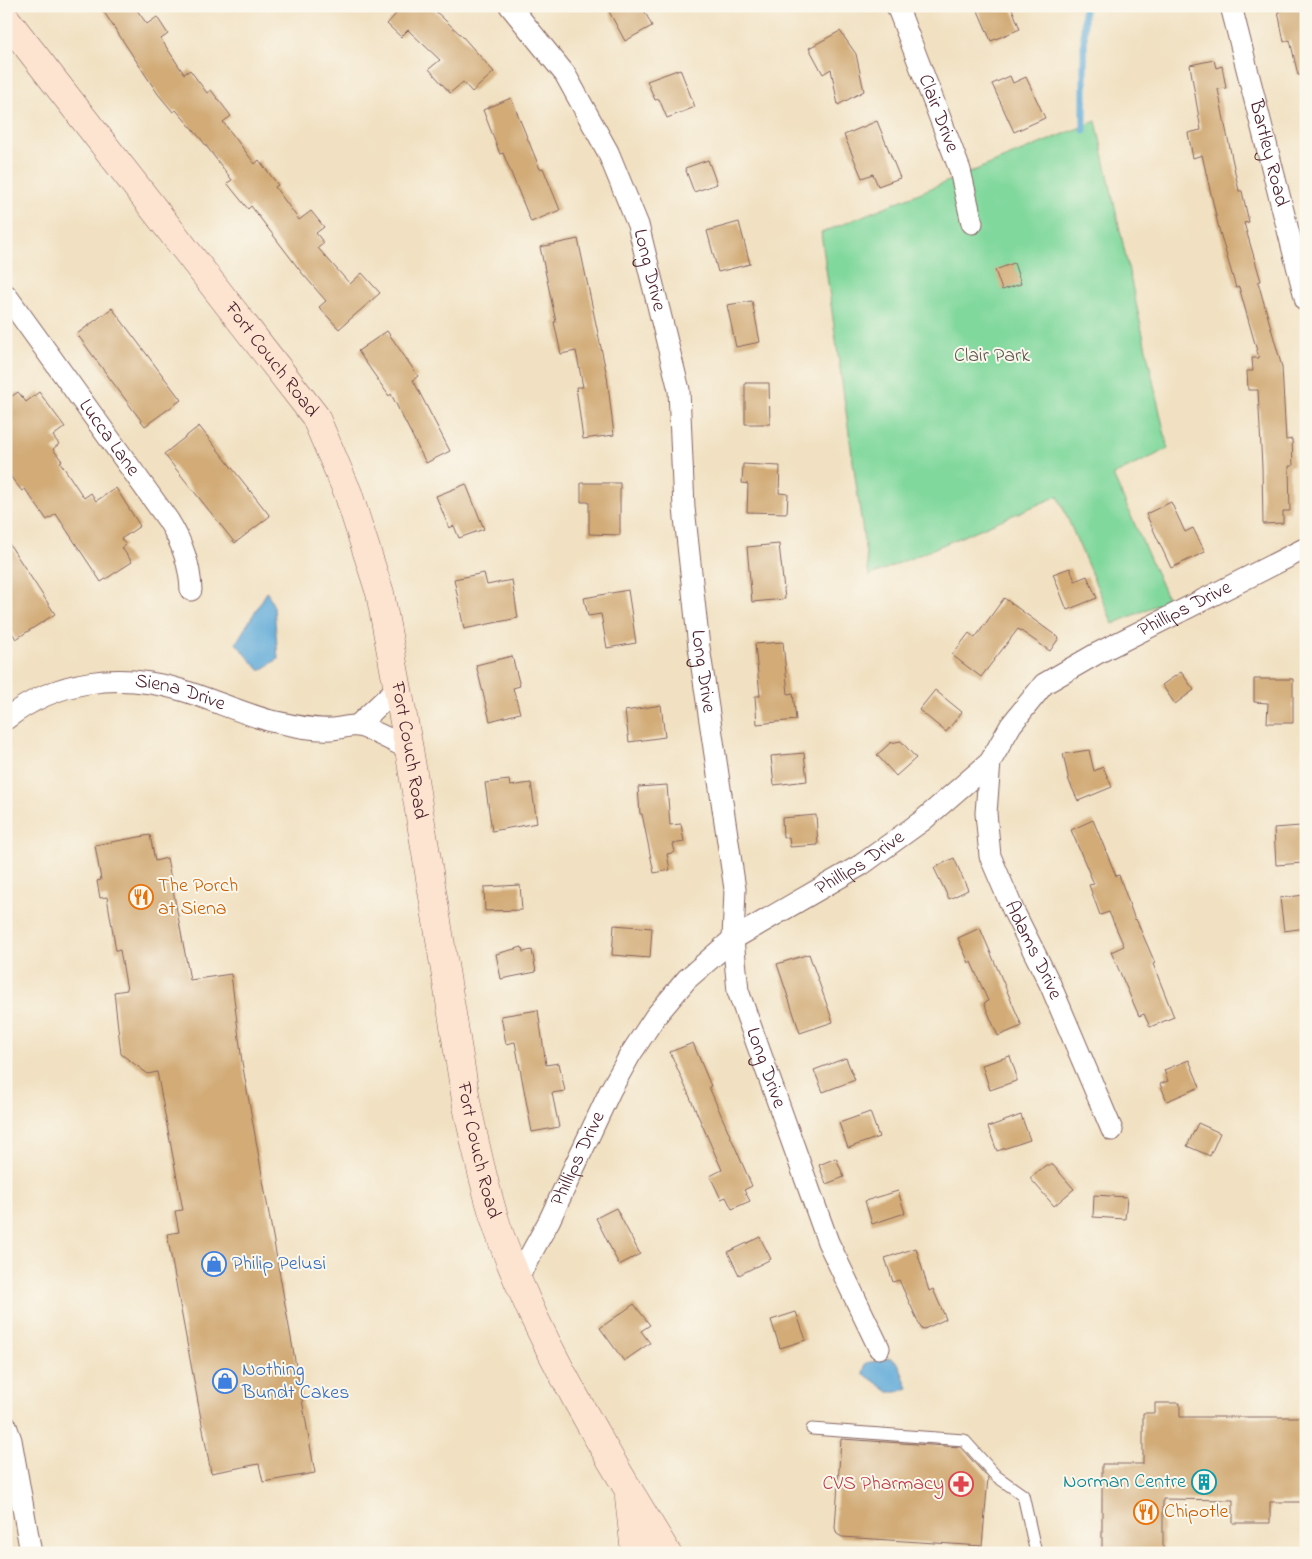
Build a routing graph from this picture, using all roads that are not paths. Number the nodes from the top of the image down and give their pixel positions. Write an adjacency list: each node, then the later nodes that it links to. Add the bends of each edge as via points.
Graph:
1 (510, 6): 15 (street, Long Drive, via 565,74 608,152 638,225 679,390 684,508 698,637 735,889)
2 (897, 6): 5 (street, Clair Drive, via 960,170)
3 (1231, 6): 7 (street, Bartley Road)
4 (6, 19): 10 (street, Fort Couch Road, via 315,416 348,493 380,593)
5 (972, 222)
6 (6, 296): 9 (street, Lucca Lane, via 172,526 187,562)
7 (1306, 301)
8 (1306, 548): 14 (street, Phillips Drive, via 1096,654 1044,684)
9 (191, 590)
10 (397, 688): 12 (street); 13 (street, Fort Couch Road)
11 (6, 720): 12 (street, Siena Drive, via 40,697 60,690 95,682 142,681 270,720 331,729)
12 (358, 726): 13 (street)
13 (409, 749): 17 (street, Fort Couch Road, via 478,1162 495,1221)
14 (990, 762): 15 (street, Phillips Drive, via 922,821 861,865); 16 (street, Adams Drive, via 986,813 990,856 1050,984)
15 (733, 939): 17 (street, Phillips Drive, via 687,979 655,1017 630,1055); 18 (street, Long Drive, via 741,1000 828,1242)
16 (1112, 1130)
17 (517, 1279): 21 (street, Fort Couch Road, via 583,1414)
18 (878, 1348)
19 (6, 1426): 22 (street)
20 (812, 1429): 25 (lane, via 964,1440 996,1476 1023,1495)
21 (629, 1490): 23 (street); 24 (street, Fort Couch Road)
22 (32, 1547)
23 (635, 1553)
24 (667, 1553)
25 (1036, 1553)

